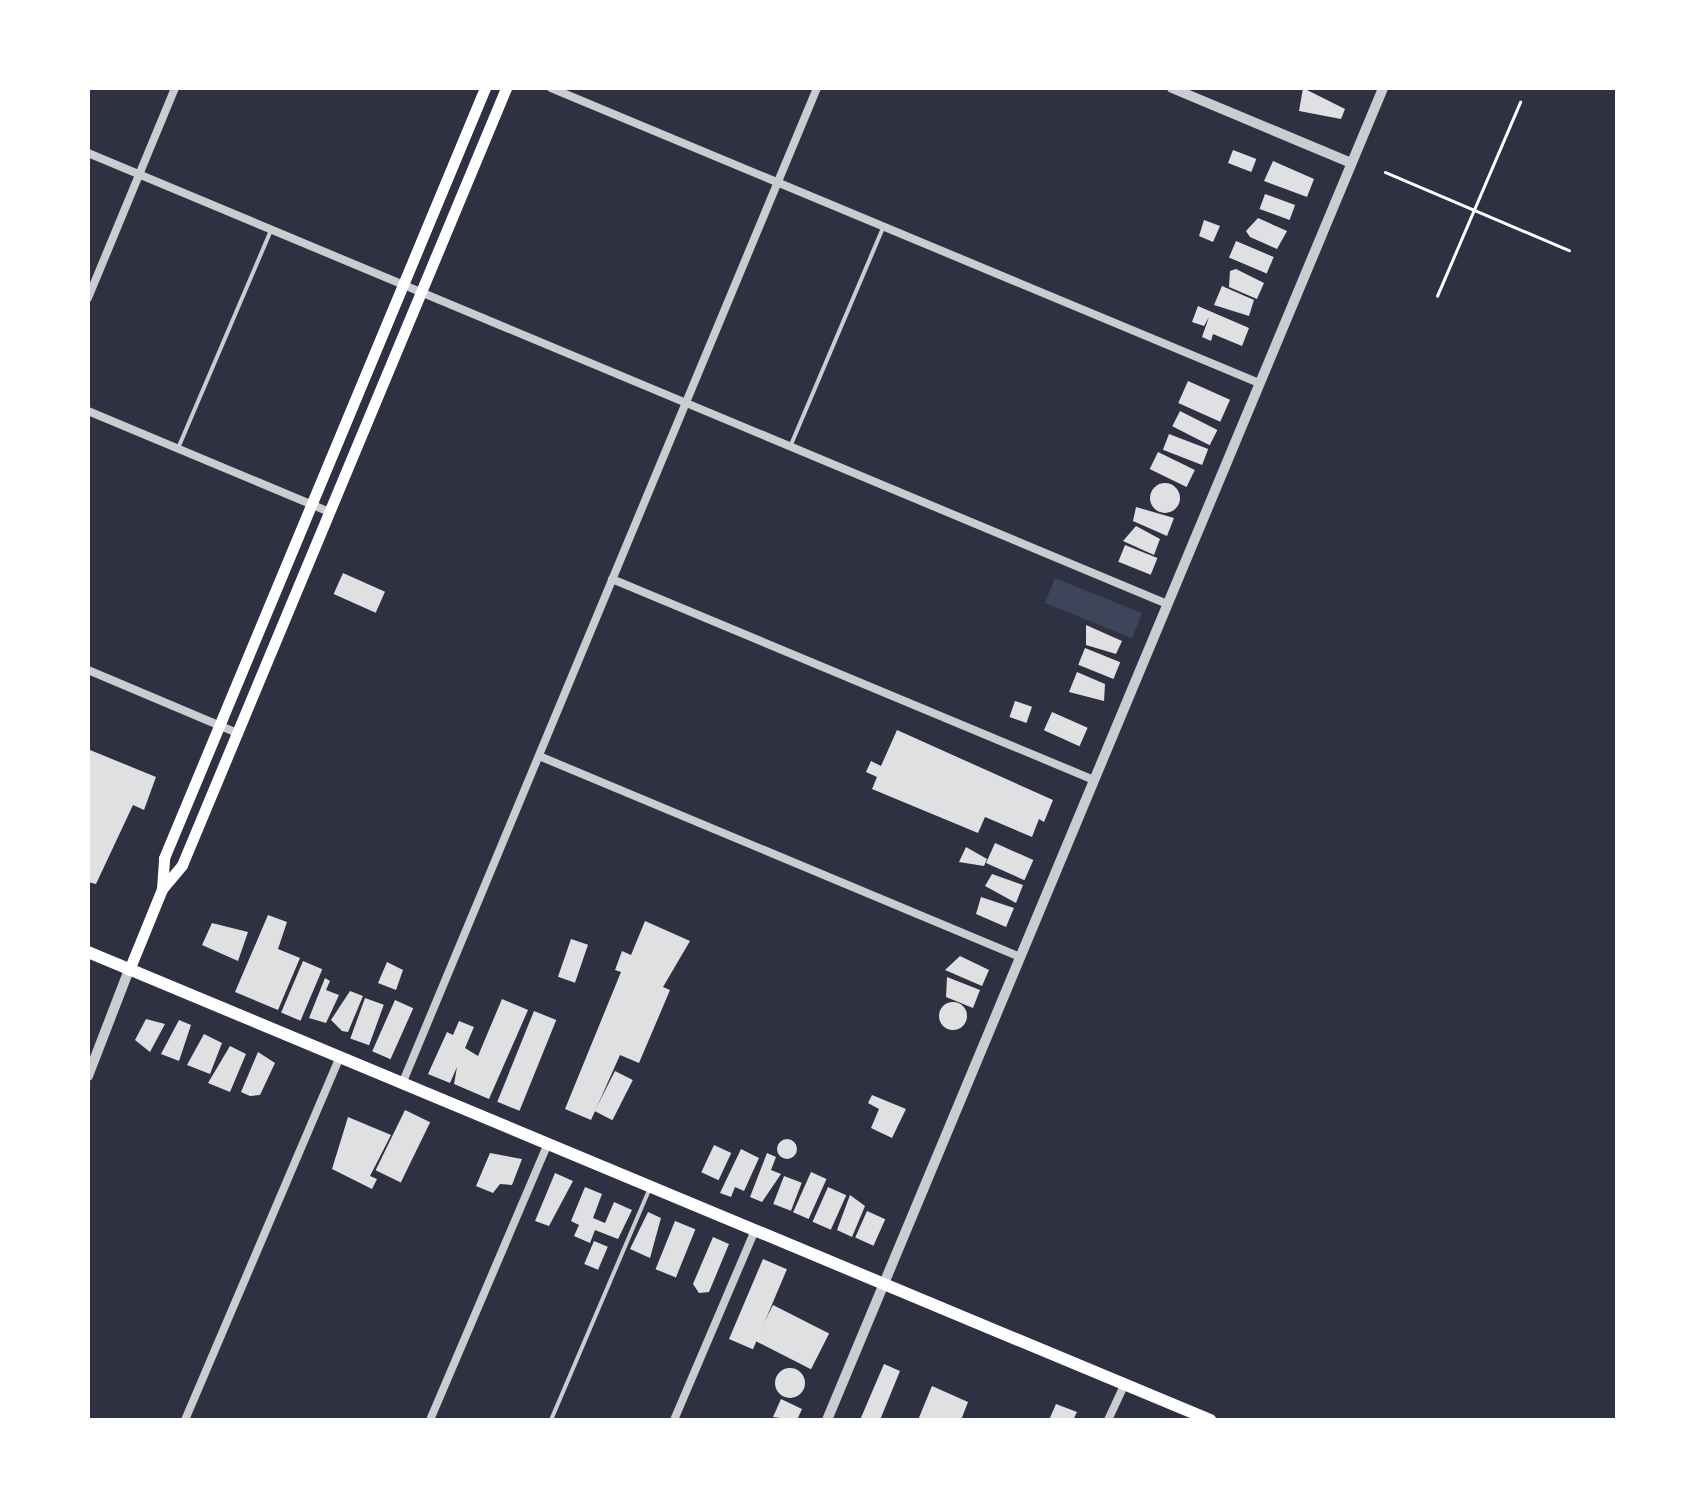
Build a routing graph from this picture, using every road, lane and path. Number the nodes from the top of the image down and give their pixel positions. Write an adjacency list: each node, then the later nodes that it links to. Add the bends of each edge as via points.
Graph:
1 (175, 88): 12 (street)
2 (485, 88): 18 (main road)
3 (506, 88): 19 (main road)
4 (551, 88): 13 (street)
5 (817, 88): 13 (street)
6 (1172, 88): 10 (street)
7 (1382, 88): 10 (street)
8 (1520, 102): 14 (path)
9 (88, 153): 12 (street)
10 (1351, 163): 22 (street)
11 (1385, 172): 14 (path)
12 (139, 174): 16 (street); 21 (street)
13 (778, 182): 15 (street); 23 (street)
14 (1474, 210): 17 (path); 20 (path)
15 (884, 226): 22 (street); 25 (lane)
16 (271, 230): 18 (street); 26 (lane)
17 (1569, 250)
18 (403, 285): 19 (street); 27 (main road)
19 (421, 292): 23 (street); 28 (main road)
20 (1438, 296)
21 (88, 298)
22 (1259, 383): 30 (street)
23 (686, 403): 25 (street); 29 (street)
24 (88, 411): 26 (street)
25 (790, 447): 30 (street)
26 (178, 449): 27 (street)
27 (311, 504): 28 (street); 32 (main road)
28 (329, 512): 33 (main road)
29 (612, 579): 34 (street); 35 (street)
30 (1167, 604): 35 (street)
31 (88, 670): 32 (street)
32 (219, 725): 33 (street); 36 (main road, via 164,858)
33 (237, 732): 36 (main road, via 182,865)
34 (539, 756): 38 (street); 42 (street)
35 (1094, 780): 38 (street)
36 (162, 888): 39 (main road)
37 (88, 952): 39 (main road)
38 (1020, 956): 46 (street)
39 (129, 970): 40 (main road); 41 (street)
40 (340, 1058): 42 (main road); 48 (street)
41 (88, 1074)
42 (402, 1084): 43 (main road)
43 (548, 1144): 44 (main road); 49 (street)
44 (650, 1187): 45 (main road); 50 (lane)
45 (755, 1230): 46 (main road); 51 (street)
46 (884, 1284): 47 (main road); 52 (street)
47 (1124, 1384): 53 (street); 54 (main road)
48 (184, 1420)
49 (430, 1420)
50 (551, 1420)
51 (674, 1420)
52 (827, 1420)
53 (1108, 1420)
54 (1210, 1420)

